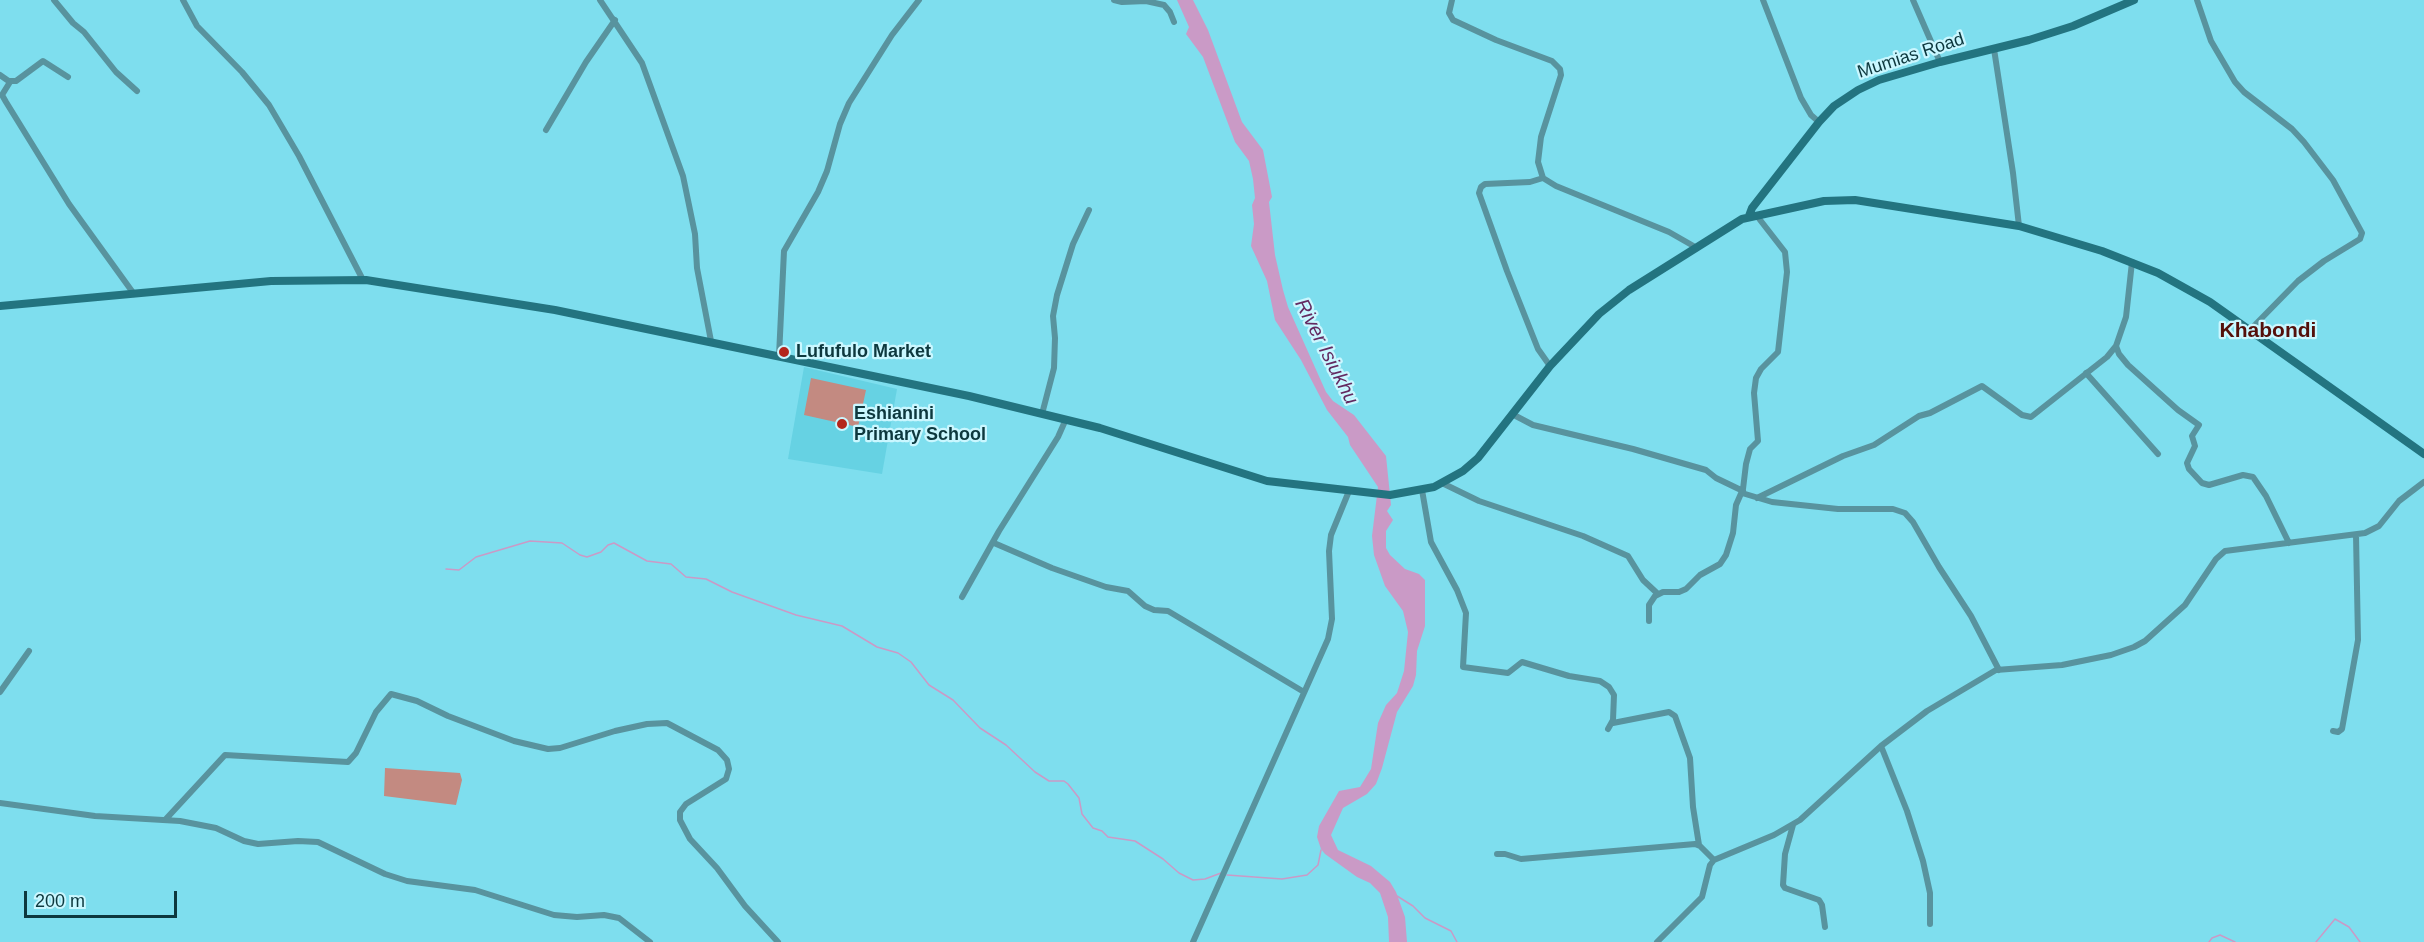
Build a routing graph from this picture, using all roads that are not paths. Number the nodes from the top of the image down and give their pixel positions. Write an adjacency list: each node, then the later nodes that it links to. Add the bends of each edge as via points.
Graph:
1 (54, 0): 20 (street)
2 (183, 0): 29 (street, via 197,26 269,105)
3 (600, 0): 12 (street)
4 (610, 0): 12 (street)
5 (1114, 0): 14 (street, via 1164,6)
6 (1452, 0): 23 (street, via 1449,13 1453,20 1559,67 1561,75 1541,137 1538,162)
7 (1763, 0): 21 (street, via 1801,98)
8 (1913, 0): 16 (street)
9 (2134, 0): 15 (street, Mumias Road, via 2073,26)
10 (2197, 0): 32 (street, via 2211,41 2235,82 2310,149 2333,180 2362,234 2298,281)
11 (917, 1): 35 (street, via 849,104 822,181 784,251)
12 (606, 8): 13 (street)
13 (615, 20): 22 (street); 33 (street, via 642,63 683,176)
14 (1174, 22)
15 (1994, 49): 16 (street, Mumias Road); 26 (street)
16 (1940, 62): 21 (street, Mumias Road, via 1858,90)
17 (0, 75): 19 (street)
18 (68, 77): 19 (street, via 43,61 16,81)
19 (10, 81): 30 (street, via 3,98 69,204)
20 (137, 91)
21 (1819, 122): 25 (street, Mumias Road, via 1752,208)
22 (546, 130)
23 (1543, 178): 27 (street); 36 (street, via 1485,184 1479,193 1534,339)
24 (1089, 210): 38 (street, via 1057,295 1053,316 1054,368)
25 (1753, 216): 26 (street, via 1824,201 1855,200); 27 (street); 47 (street, via 1785,252 1787,272 1778,352 1756,378 1758,440 1750,449)
26 (2019, 226): 28 (street)
27 (1697, 248): 36 (street, via 1610,304)
28 (2132, 262): 32 (street, via 2188,288); 34 (street, via 2126,317)
29 (363, 280): 30 (street, via 271,281); 33 (street, via 555,310)
30 (134, 294): 31 (street)
31 (0, 306)
32 (2250, 330): 42 (street)
33 (711, 341): 35 (street)
34 (2116, 346): 37 (street); 51 (street, via 2128,365 2199,425 2192,436 2195,446 2187,462 2189,469 2209,485 2243,475 2253,477)
35 (779, 356): 38 (street)
36 (1550, 366): 39 (street)
37 (2086, 374): 41 (street); 48 (street, via 2029,418 1981,386 1919,416 1874,445)
38 (1042, 414): 40 (street)
39 (1512, 414): 44 (street, via 1472,463); 47 (street, via 1533,425 1706,470)
40 (1066, 419): 46 (street, via 1267,481); 50 (street)
41 (2158, 454)
42 (2424, 454)
43 (2424, 482): 49 (street, via 2396,504 2377,528)
44 (1443, 483): 45 (street); 52 (street, via 1479,501 1583,536 1628,556 1643,580)
45 (1422, 490): 46 (street, via 1390,495); 59 (street, via 1431,542 1466,613 1463,667 1508,673 1519,663 1529,663 1600,681 1614,694)
46 (1349, 491): 58 (street, via 1330,535 1331,628)
47 (1742, 492): 48 (street); 52 (street, via 1728,552 1722,561 1682,591)
48 (1757, 498): 56 (street, via 1905,513 1971,616)
49 (2356, 535): 51 (street); 61 (street, via 2358,640 2343,729)
50 (994, 543): 53 (street); 58 (street, via 1052,568 1128,591 1145,606 1168,611)
51 (2289, 543): 56 (street, via 2222,553 2185,605 2134,647 2062,665)
52 (1658, 594): 54 (street, via 1649,605)
53 (962, 597)
54 (1649, 621)
55 (29, 651): 57 (street)
56 (1999, 670): 62 (street, via 1914,719)
57 (0, 692)
58 (1304, 692): 73 (street)
59 (1612, 723): 60 (street); 66 (street, via 1674,714 1690,758)
60 (1608, 729)
61 (2333, 731)
62 (1881, 746): 65 (street); 69 (street, via 1923,861 1930,893)
63 (0, 803): 64 (street, via 95,816)
64 (165, 820): 71 (street, via 216,828 258,844 318,842 407,881 475,890 554,915 619,918); 72 (street, via 225,755 348,762 376,712 392,694 504,737 548,749 627,728 667,723 718,750 727,760 726,780 686,804 681,820 690,839)
65 (1793, 824): 68 (street); 70 (street, via 1782,883 1785,888 1819,900)
66 (1699, 845): 67 (street, via 1521,859); 68 (street)
67 (1497, 854)
68 (1714, 860): 74 (street, via 1698,902)
69 (1930, 924)
70 (1824, 927)
71 (650, 942)
72 (778, 942)
73 (1193, 942)
74 (1656, 942)

